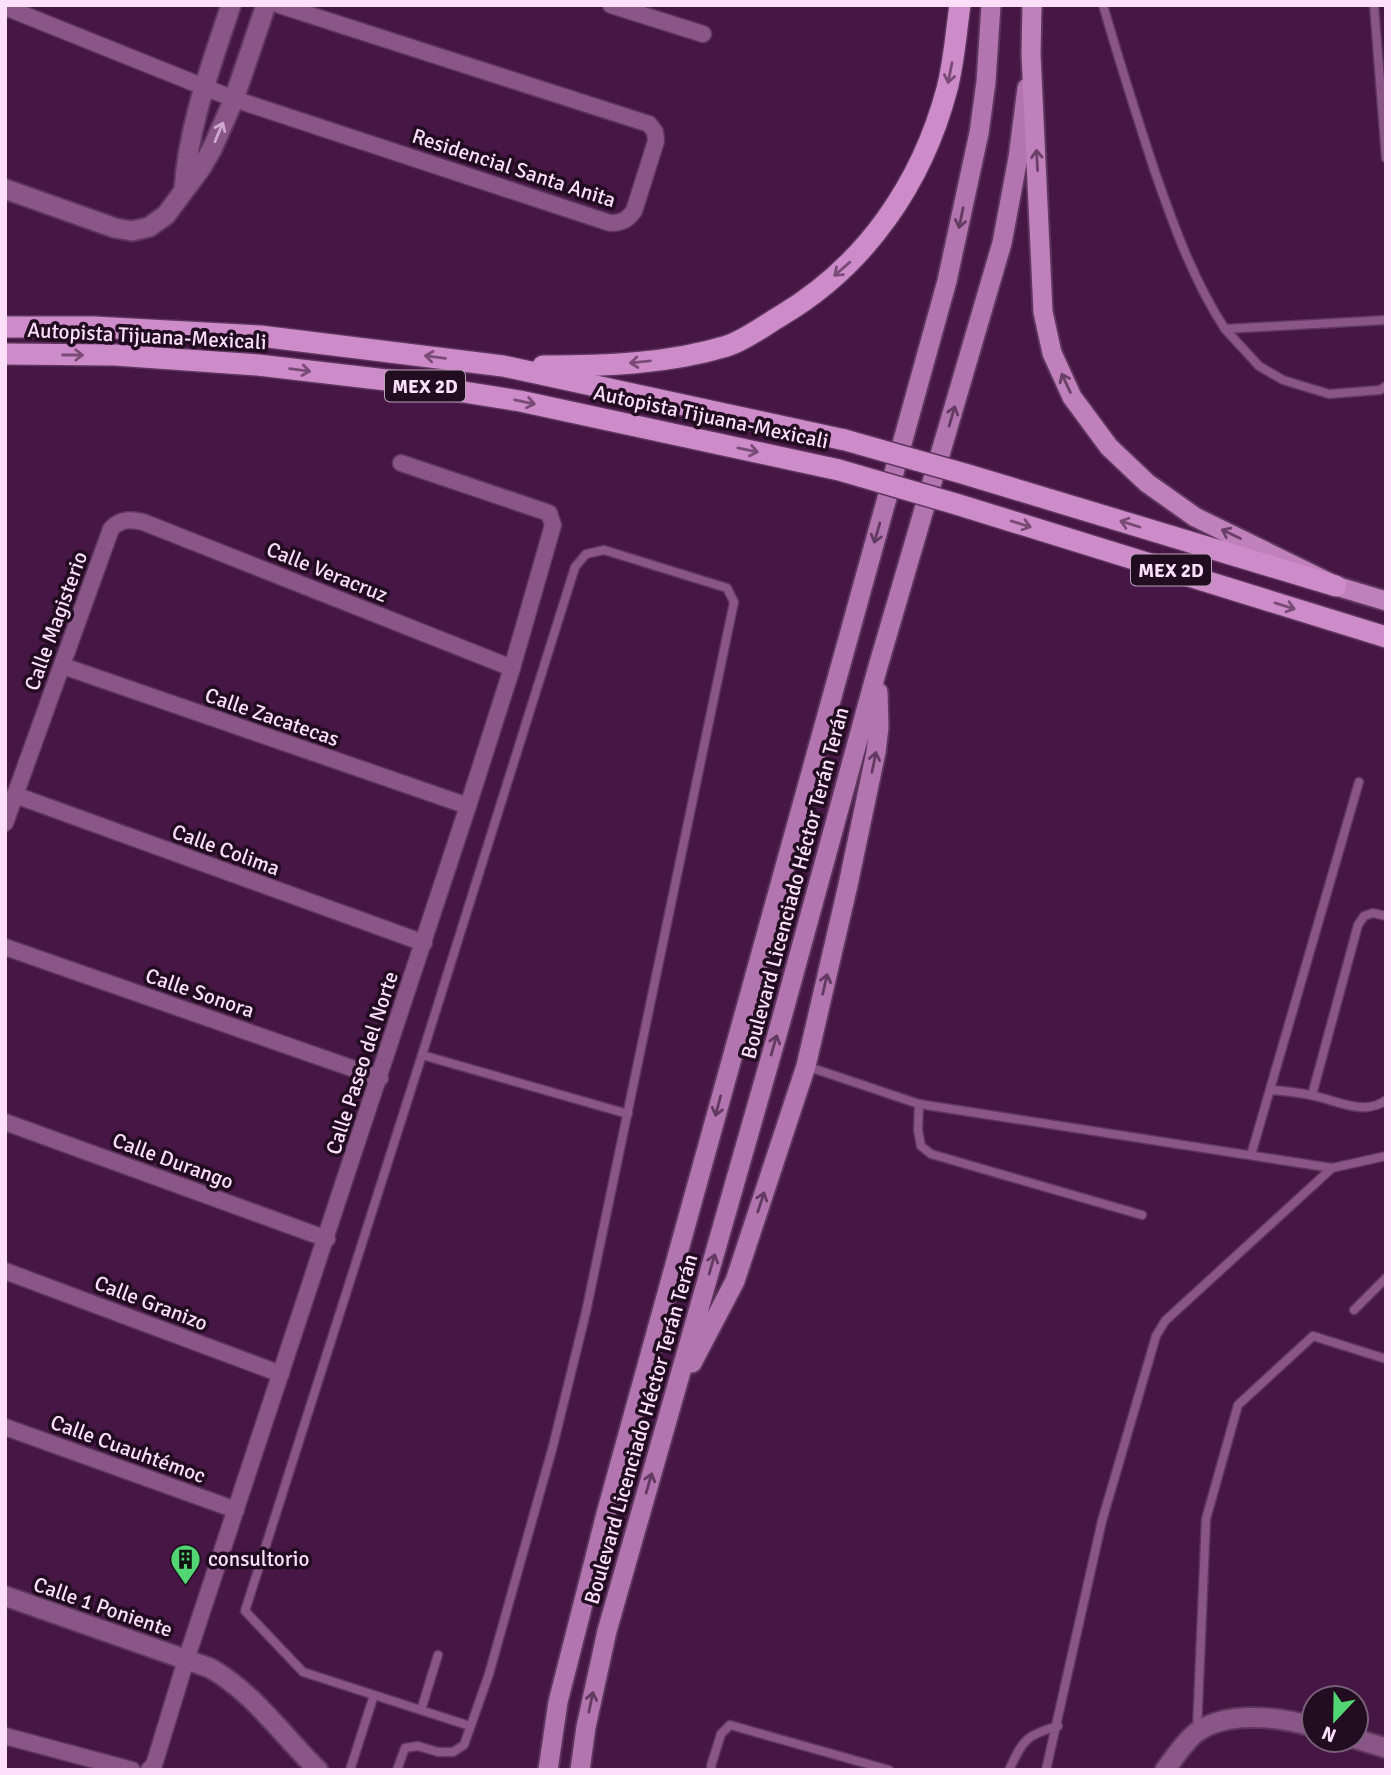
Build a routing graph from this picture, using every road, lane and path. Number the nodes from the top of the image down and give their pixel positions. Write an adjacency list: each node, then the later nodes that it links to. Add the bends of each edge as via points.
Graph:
1 (231, 5): 13 (street)
2 (266, 5): 14 (street)
3 (279, 5): 14 (street, Residencial Santa Anita, via 649,124 656,141 634,211 620,223 610,223)
4 (611, 5): 11 (street)
5 (960, 5): 22 (highway, one-way to 22, via 947,86 912,177 879,231 806,301 729,345 666,359 597,366)
6 (990, 5): 76 (main road, Boulevard Licenciado Héctor Terán Terán, one-way to 76, via 979,133 947,281 607,1510 561,1689)
7 (1032, 5): 12 (highway, Boulevard Licenciado Héctor Terán Terán)
8 (1103, 5): 20 (lane, via 1171,220)
9 (1374, 5): 15 (lane)
10 (5, 7): 13 (street, Residencial Santa Anita)
11 (703, 34)
12 (1031, 54): 26 (highway, one-way to 12, via 1195,517 1147,483 1109,447 1072,397 1052,353 1043,312); 31 (main road, Boulevard Licenciado Héctor Terán Terán, one-way to 12, via 1002,243)
13 (204, 86): 14 (street, Residencial Santa Anita); 17 (street, via 189,142)
14 (234, 99): 17 (street, one-way to 14, via 212,149)
15 (1386, 158)
16 (5, 189): 17 (street, via 132,231 149,228 166,215)
17 (184, 190)
18 (1386, 320): 20 (lane)
19 (5, 327): 22 (highway, Autopista Tijuana-Mexicali / MEX 2D, one-way to 19, via 260,335)
20 (1225, 330): 23 (lane, via 1258,366 1283,380 1329,394)
21 (5, 354): 28 (highway, Autopista Tijuana-Mexicali / MEX 2D, one-way to 28, bridge, via 141,356 258,365 520,401 839,470)
22 (503, 366): 26 (highway, Autopista Tijuana-Mexicali / MEX 2D, one-way to 22, bridge, via 845,439)
23 (1386, 386)
24 (401, 463): 30 (street, Calle Paseo del Norte, via 549,513 553,524)
25 (125, 520): 29 (street, Calle Magisterio, via 111,529); 30 (street, Calle Veracruz, via 143,522)
26 (1336, 586): 27 (highway, MEX 2D)
27 (1386, 601)
28 (1386, 637)
29 (63, 666): 33 (street, Calle Magisterio); 34 (street, Calle Zacatecas)
30 (512, 668): 34 (street, Calle Paseo del Norte)
31 (877, 670): 40 (main road, one-way to 31, via 876,752); 58 (main road, Boulevard Licenciado Héctor Terán Terán, one-way to 31)
32 (1359, 782): 42 (lane)
33 (15, 795): 35 (street, Calle Magisterio); 37 (street, Calle Colima)
34 (468, 806): 37 (street, Calle Paseo del Norte)
35 (5, 823)
36 (1386, 916): 43 (lane, via 1373,913 1358,925)
37 (424, 943): 41 (street, Calle Paseo del Norte)
38 (5, 947): 41 (street, Calle Sonora)
39 (422, 1055): 46 (lane); 46 (lane, via 575,567 586,554 604,550 727,588 734,602); 64 (lane, via 244,1611 303,1672)
40 (806, 1066): 45 (lane); 58 (main road, one-way to 40, via 735,1281)
41 (380, 1078): 52 (street, Calle Paseo del Norte)
42 (1271, 1090): 43 (lane); 48 (lane)
43 (1312, 1095): 44 (lane, via 1359,1107 1378,1106)
44 (1386, 1100)
45 (919, 1104): 48 (lane); 51 (lane, via 921,1146 931,1154)
46 (628, 1114): 67 (lane, via 553,1446)
47 (5, 1122): 52 (street, Calle Durango)
48 (1251, 1154): 50 (lane)
49 (1386, 1156): 50 (lane)
50 (1332, 1168): 68 (lane, via 1165,1321 1156,1336 1102,1521)
51 (1142, 1215)
52 (327, 1239): 57 (street, Calle Paseo del Norte)
53 (5, 1271): 57 (street, Calle Granizo)
54 (1386, 1278): 55 (lane)
55 (1354, 1310)
56 (1386, 1359): 69 (lane, via 1313,1336 1238,1405 1206,1519)
57 (281, 1374): 60 (street, Calle Paseo del Norte)
58 (673, 1398): 77 (main road, Boulevard Licenciado Héctor Terán Terán, one-way to 58, via 607,1631)
59 (5, 1427): 60 (street, Calle Cuauhtémoc)
60 (236, 1510): 63 (street, Calle Paseo del Norte)
61 (5, 1596): 63 (street, Calle 1 Poniente)
62 (438, 1655): 65 (lane)
63 (186, 1660): 72 (street, Calle Paseo del Norte); 73 (street, Calle 1 Poniente, via 223,1676)
64 (374, 1695): 65 (lane); 74 (lane)
65 (421, 1710): 67 (lane)
66 (1300, 1723): 69 (street, via 1233,1717)
67 (470, 1726): 75 (lane, via 464,1745 453,1752 405,1748)
68 (1058, 1726): 80 (lane, via 1032,1734 1021,1744); 81 (lane)
69 (1197, 1732): 82 (street)
70 (5, 1736): 71 (street)
71 (132, 1770)
72 (149, 1770)
73 (318, 1770)
74 (350, 1770)
75 (397, 1770)
76 (548, 1770)
77 (580, 1770)
78 (712, 1770): 79 (lane, via 721,1734 730,1726)
79 (889, 1770)
80 (1009, 1770)
81 (1046, 1770)
82 (1165, 1770)

